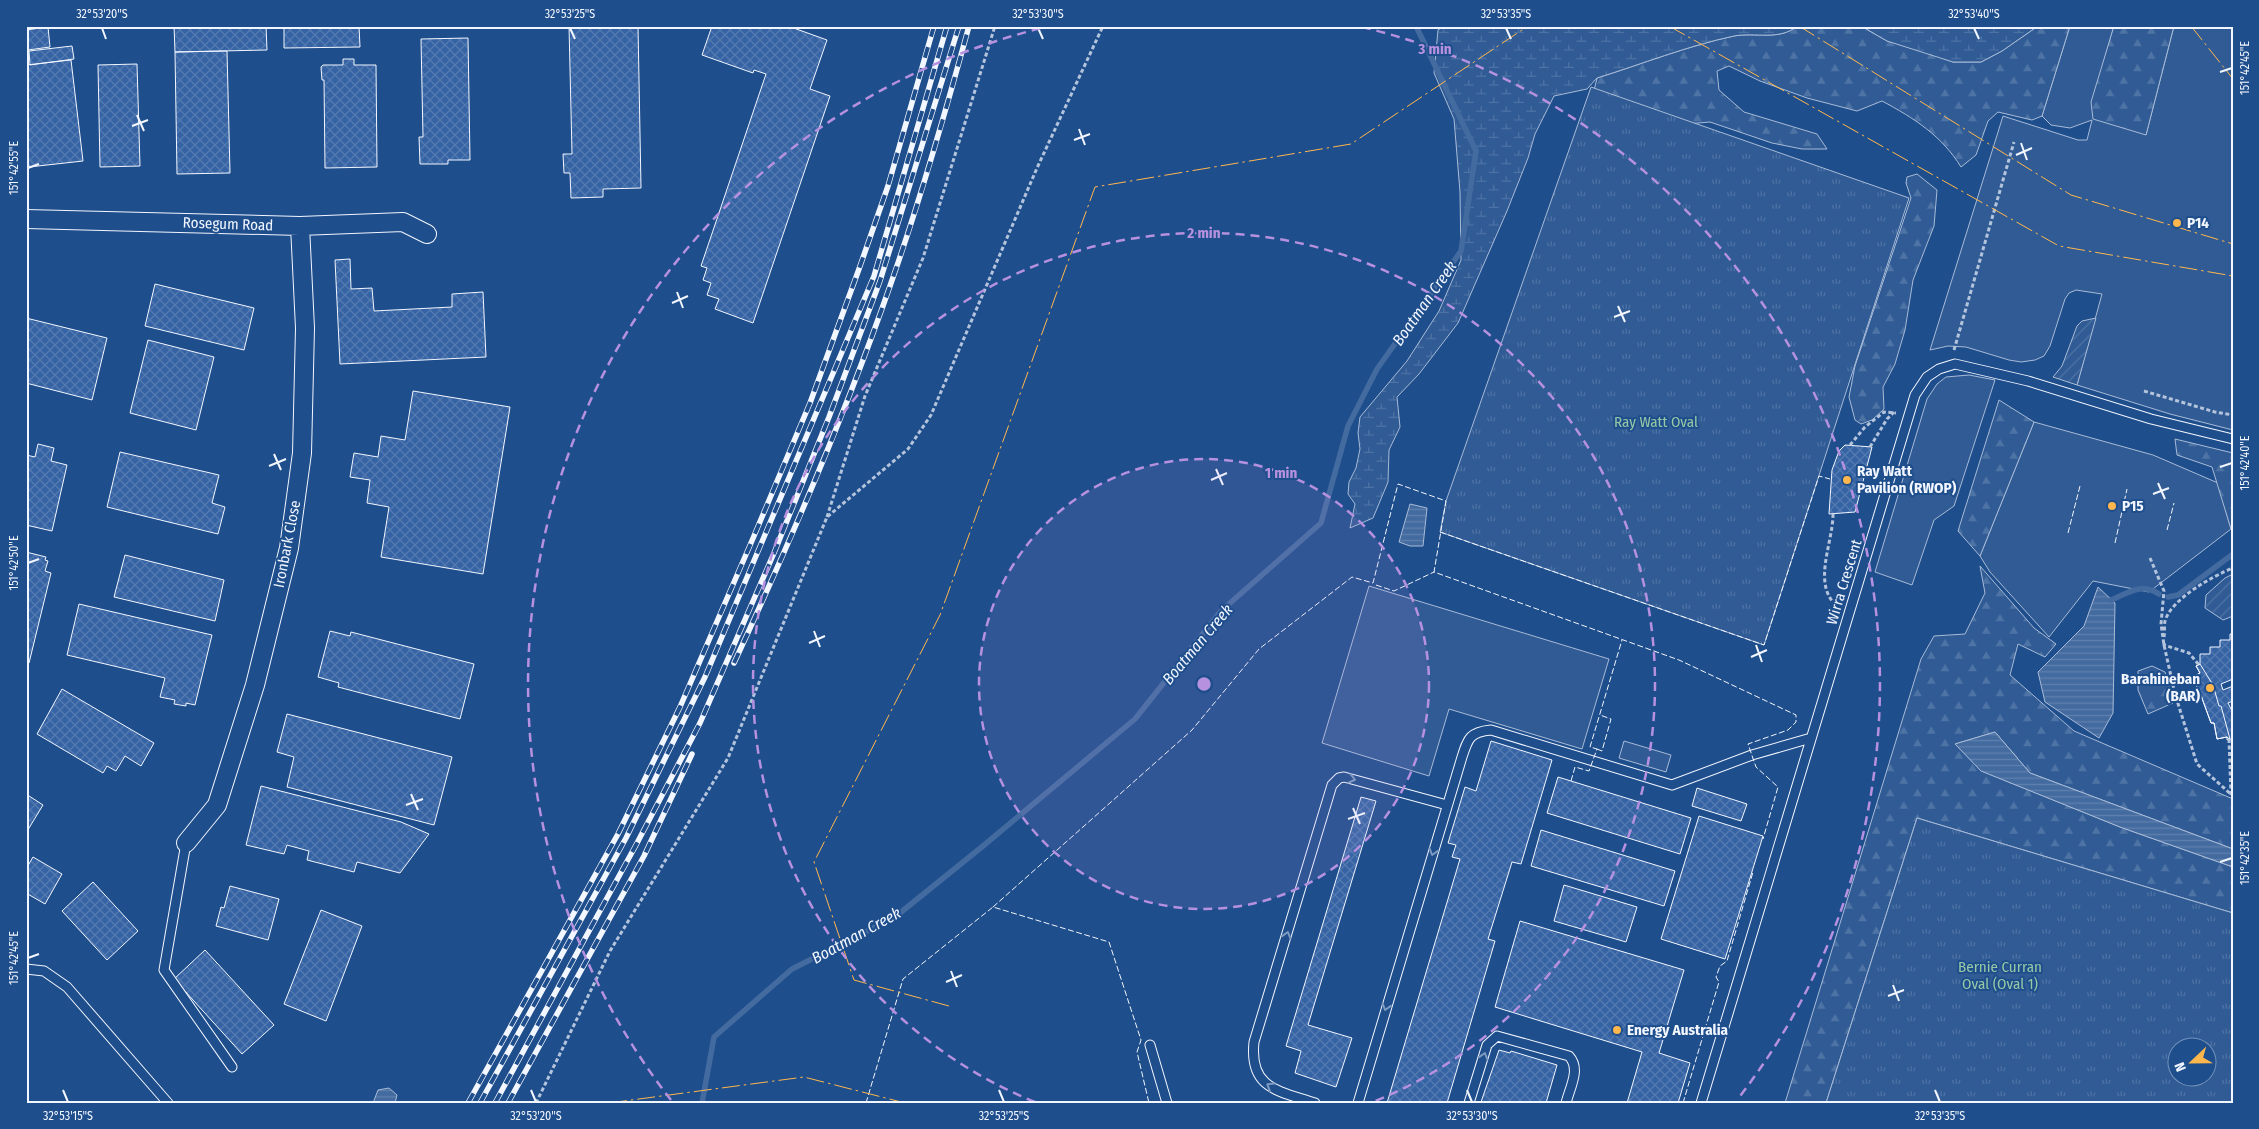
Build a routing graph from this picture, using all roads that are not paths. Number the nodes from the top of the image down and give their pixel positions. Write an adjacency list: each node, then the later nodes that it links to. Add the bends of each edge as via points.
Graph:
1 (26, 219): 2 (street, Rosegum Road)
2 (300, 226): 3 (street, Rosegum Road, via 403,222); 7 (street, Ironbark Close, via 305,328 302,453 289,548 255,685 217,805)
3 (427, 234)
4 (2233, 440): 5 (lane, Wirra Crescent, via 1971,366 1955,364 1939,368 1915,394)
5 (1811, 738): 6 (lane, via 1752,755 1672,785 1491,730 1477,731 1468,740); 17 (lane, Wirra Crescent)
6 (1447, 805): 13 (lane, one-way to 6, via 1270,1088 1260,1080 1252,1055 1332,785 1344,777); 14 (lane, one-way to 14)
7 (186, 843): 10 (lane, via 164,970)
8 (26, 969): 11 (lane, via 44,971 66,987)
9 (1150, 1045): 12 (lane)
10 (232, 1068)
11 (168, 1103)
12 (1167, 1103)
13 (1315, 1103)
14 (1358, 1103)
15 (1469, 1103): 16 (lane, one-way to 16, via 1487,1045 1497,1036 1568,1056 1575,1063 1575,1071)
16 (1566, 1103)
17 (1701, 1103)

